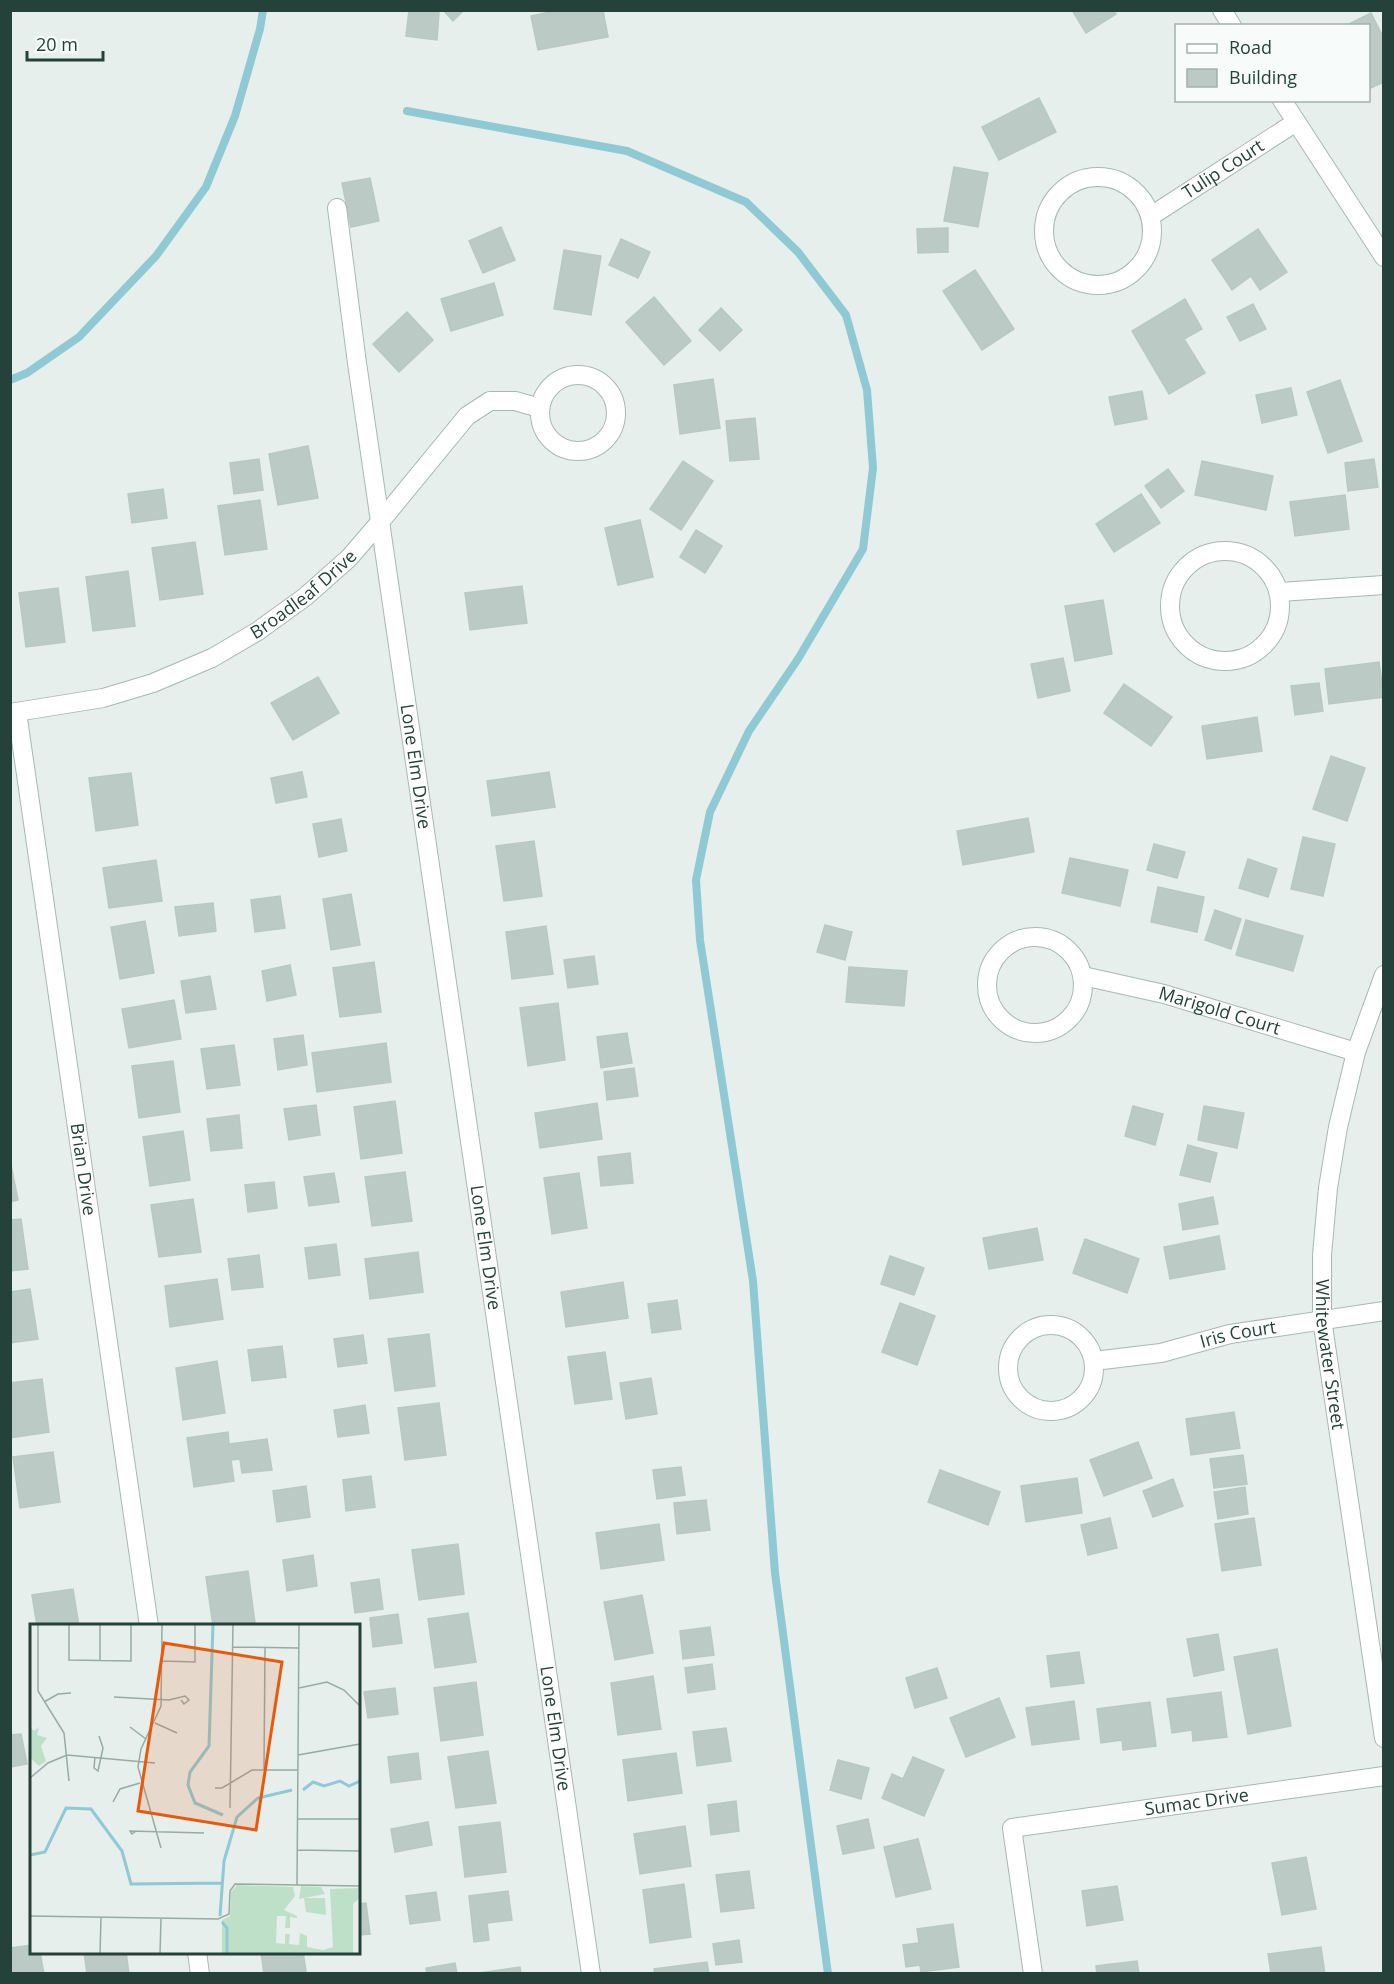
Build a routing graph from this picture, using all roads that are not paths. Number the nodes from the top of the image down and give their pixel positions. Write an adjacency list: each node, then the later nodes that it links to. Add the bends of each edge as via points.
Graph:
1 (1222, 10): 2 (street)
2 (1231, 24)
3 (1283, 102): 4 (street)
4 (1296, 122): 6 (street, Tulip Court); 7 (street)
5 (337, 208): 9 (street, Lone Elm Drive)
6 (1151, 216): 6 (street, via 1134,190 1121,182 1106,178 1075,182 1052,203 1046,217 1046,248 1054,263 1080,283 1114,284 1142,265 1150,250)
7 (1383, 257)
8 (540, 408): 8 (street, via 545,432 564,449 589,450 609,436 615,424 614,399 608,388 586,376 561,379 551,386); 9 (street, Broadleaf Drive, via 515,401 490,401 466,416)
9 (380, 522): 12 (street, Broadleaf Drive, via 349,558 305,597 212,658 103,698); 24 (street, Lone Elm Drive)
10 (1383, 585): 11 (street)
11 (1280, 592): 11 (street, via 1281,611 1276,629 1266,645 1251,656 1233,661 1205,657 1182,641 1173,625 1172,589 1180,573 1209,553 1245,554 1272,576)
12 (14, 713): 19 (street, Brian Drive)
13 (1383, 975): 15 (street, Whitewater Street)
14 (1083, 976): 14 (street, via 1070,952 1058,943 1038,938 1017,941 1000,953 989,972 990,1002 997,1016 1009,1026 1024,1032 1055,1029 1078,1007); 15 (street, Marigold Court, via 1164,994)
15 (1356, 1052): 17 (street, Whitewater Street, via 1328,1188)
16 (1383, 1311): 17 (street, Iris Court)
17 (1322, 1319): 18 (street, Iris Court, via 1230,1334 1161,1353); 20 (street, Whitewater Street)
18 (1094, 1362): 18 (street, via 1081,1335 1053,1324 1038,1326 1014,1343 1007,1372 1019,1398 1030,1406 1057,1411 1081,1399 1094,1375)
19 (149, 1624)
20 (1383, 1738)
21 (1383, 1776): 25 (street, Sumac Drive, via 1012,1828)
22 (196, 1954): 23 (street)
23 (200, 1974)
24 (591, 1974)
25 (1033, 1974)

